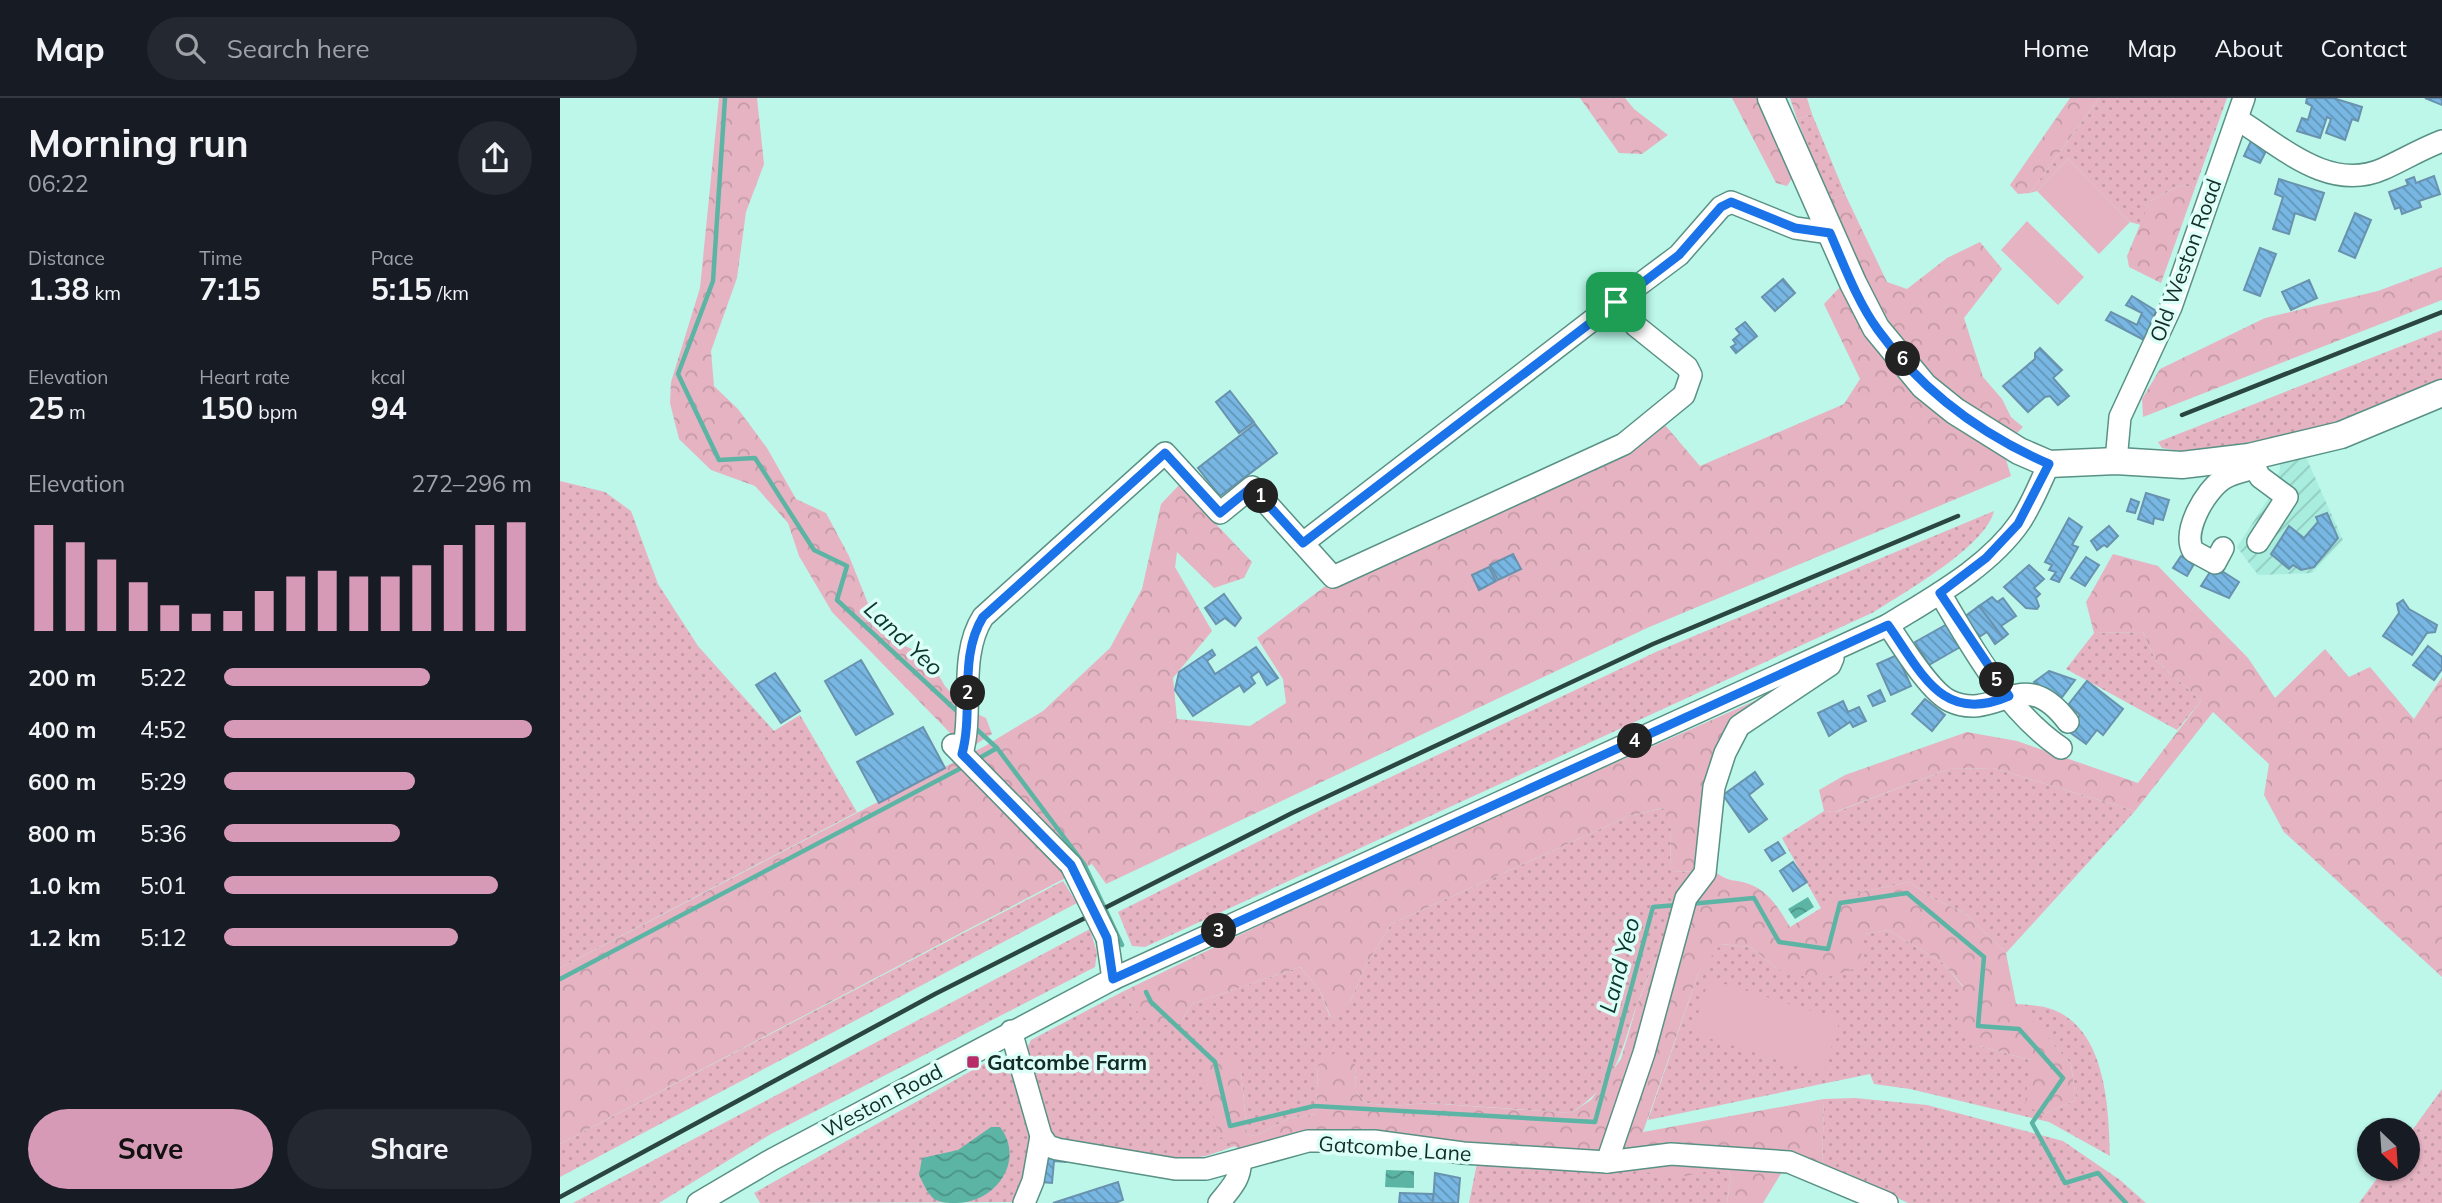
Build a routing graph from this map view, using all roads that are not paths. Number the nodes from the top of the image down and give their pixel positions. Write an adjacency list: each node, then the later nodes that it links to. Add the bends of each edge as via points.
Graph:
1 (1771, 98): 5 (main road)
2 (1777, 98): 5 (main road)
3 (2244, 98): 4 (street, Old Weston Road)
4 (2237, 119): 6 (street, via 2323,173 2347,177 2382,170); 10 (street, Old Weston Road, via 2171,307 2120,417)
5 (1787, 129): 7 (main road)
6 (2442, 141)
7 (1830, 233): 8 (street, via 1795,228 1731,202 1721,207 1679,255); 12 (main road, via 1877,328 1924,386 2019,451)
8 (1616, 302): 14 (street); 14 (street, via 1691,375 1684,395 1645,430 1624,444 1333,577)
9 (2442, 393): 11 (main road, via 2341,435)
10 (2116, 461): 11 (main road, via 2182,465); 12 (main road)
11 (2252, 462): 13 (street, via 2260,477 2287,497); 15 (street, via 2220,481 2198,512 2189,539 2193,551 2214,563)
12 (2049, 464): 16 (street, Weston Road, via 2018,524 1986,558)
13 (2258, 542)
14 (1303, 543): 22 (street, bridge, via 1252,487 1220,513 1165,453 983,617 974,639 961,744 986,778 1071,865 1107,938)
15 (2223, 548)
16 (1940, 593): 17 (street, Weston Road); 19 (street)
17 (1888, 625): 18 (street, Weston Road); 19 (street, via 1948,701 1970,706)
18 (1837, 649): 22 (street, Weston Road); 26 (street, via 1830,665 1739,726 1725,753 1714,787 1705,873 1684,904 1644,1053)
19 (2009, 696): 20 (street, via 2043,697); 21 (street, via 2044,736)
20 (2068, 722)
21 (2061, 748)
22 (1113, 979): 23 (street, Weston Road)
23 (1011, 1031): 24 (street); 27 (street, Weston Road)
24 (1041, 1136): 25 (street, Gatcombe Lane, via 1057,1149 1175,1169 1206,1169); 28 (street)
25 (1240, 1160): 26 (street, Gatcombe Lane, via 1308,1141 1374,1141 1463,1153); 29 (street, via 1235,1183)
26 (1606, 1162): 30 (street, Gatcombe Lane, via 1671,1154 1789,1162)
27 (698, 1203)
28 (1024, 1203)
29 (1219, 1203)
30 (1887, 1203)

